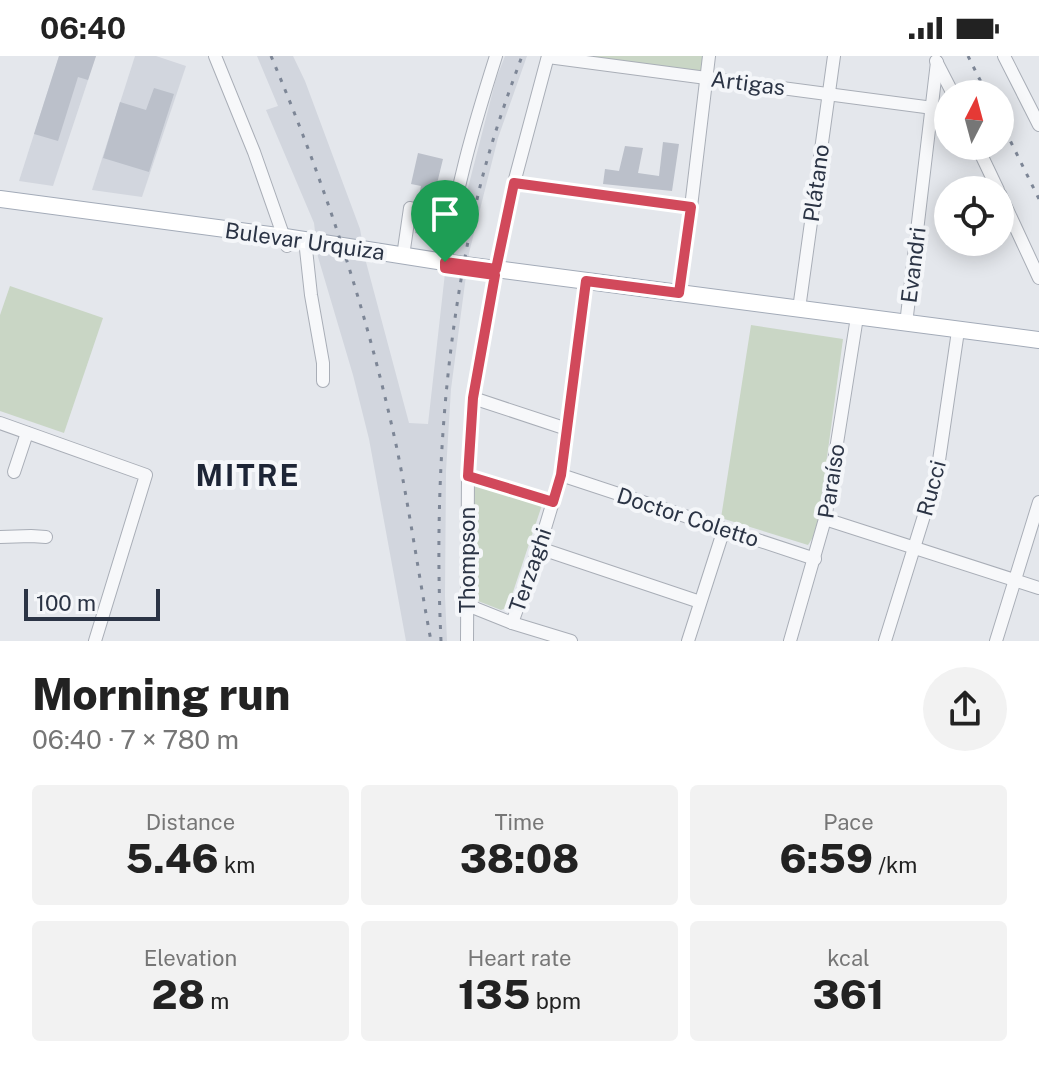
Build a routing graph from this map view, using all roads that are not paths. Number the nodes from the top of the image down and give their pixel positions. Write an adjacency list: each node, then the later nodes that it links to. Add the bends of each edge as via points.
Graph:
1 (215, 56): 20 (street)
2 (496, 56): 18 (street)
3 (709, 56): 8 (street)
4 (834, 56): 10 (street, Plátano)
5 (1004, 56): 13 (street)
6 (548, 57): 8 (street, Artigas); 14 (street, Thompson)
7 (935, 59): 9 (street); 11 (street, Evandri)
8 (707, 77): 10 (street, Artigas); 17 (street)
9 (946, 80)
10 (829, 93): 11 (street, Artigas); 28 (street, Plátano)
11 (931, 108): 12 (street, Artigas); 30 (street, Evandri)
12 (934, 108)
13 (1039, 125)
14 (514, 183): 17 (street); 24 (street, Thompson)
15 (0, 199): 20 (main road, Bulevar Urquiza)
16 (0, 207): 20 (main road, Bulevar Urquiza)
17 (691, 207): 27 (street)
18 (453, 219): 22 (street, via 410,208); 23 (street)
19 (1014, 224): 25 (street)
20 (286, 242): 21 (main road, Bulevar Urquiza)
21 (306, 244): 22 (main road, Bulevar Urquiza); 23 (main road, Bulevar Urquiza); 34 (street)
22 (403, 256): 23 (main road, Bulevar Urquiza)
23 (445, 265): 24 (main road, Bulevar Urquiza)
24 (496, 272): 26 (main road, Bulevar Urquiza); 35 (street, Thompson)
25 (1039, 278)
26 (586, 284): 27 (main road, Bulevar Urquiza); 29 (main road, Bulevar Urquiza); 37 (street, Terzaghi)
27 (679, 293): 28 (main road, Bulevar Urquiza)
28 (799, 309): 29 (main road, Bulevar Urquiza)
29 (856, 320): 30 (main road, Bulevar Urquiza); 31 (main road, Bulevar Urquiza); 44 (street, Paraíso)
30 (906, 324): 31 (main road, Bulevar Urquiza)
31 (958, 333): 32 (main road, Bulevar Urquiza); 33 (main road, Bulevar Urquiza); 49 (street, Rucci, via 937,474)
32 (1039, 340)
33 (1039, 347)
34 (323, 381)
35 (473, 398): 37 (street); 41 (street, Thompson)
36 (0, 423): 38 (street)
37 (567, 429): 40 (street, Terzaghi)
38 (27, 433): 39 (street); 56 (street, via 146,475)
39 (14, 472)
40 (561, 475): 42 (street, Terzaghi); 45 (street, Doctor Coletto)
41 (468, 476): 42 (street); 54 (street, Thompson)
42 (553, 502): 48 (street, Terzaghi)
43 (1039, 502): 51 (street)
44 (825, 519): 49 (street); 50 (street, Paraíso)
45 (724, 529): 50 (street, Doctor Coletto); 53 (street)
46 (0, 537): 47 (street)
47 (46, 537)
48 (539, 548): 53 (street); 55 (street, Terzaghi)
49 (914, 548): 51 (street); 61 (street, Rucci)
50 (815, 559): 60 (street, Paraíso)
51 (1015, 580): 52 (street); 62 (street)
52 (1039, 588)
53 (700, 602): 59 (street)
54 (467, 605): 55 (street); 57 (street, Thompson)
55 (512, 623): 58 (street)
56 (95, 641)
57 (467, 641)
58 (571, 641)
59 (688, 641)
60 (790, 641)
61 (885, 641)
62 (996, 641)

